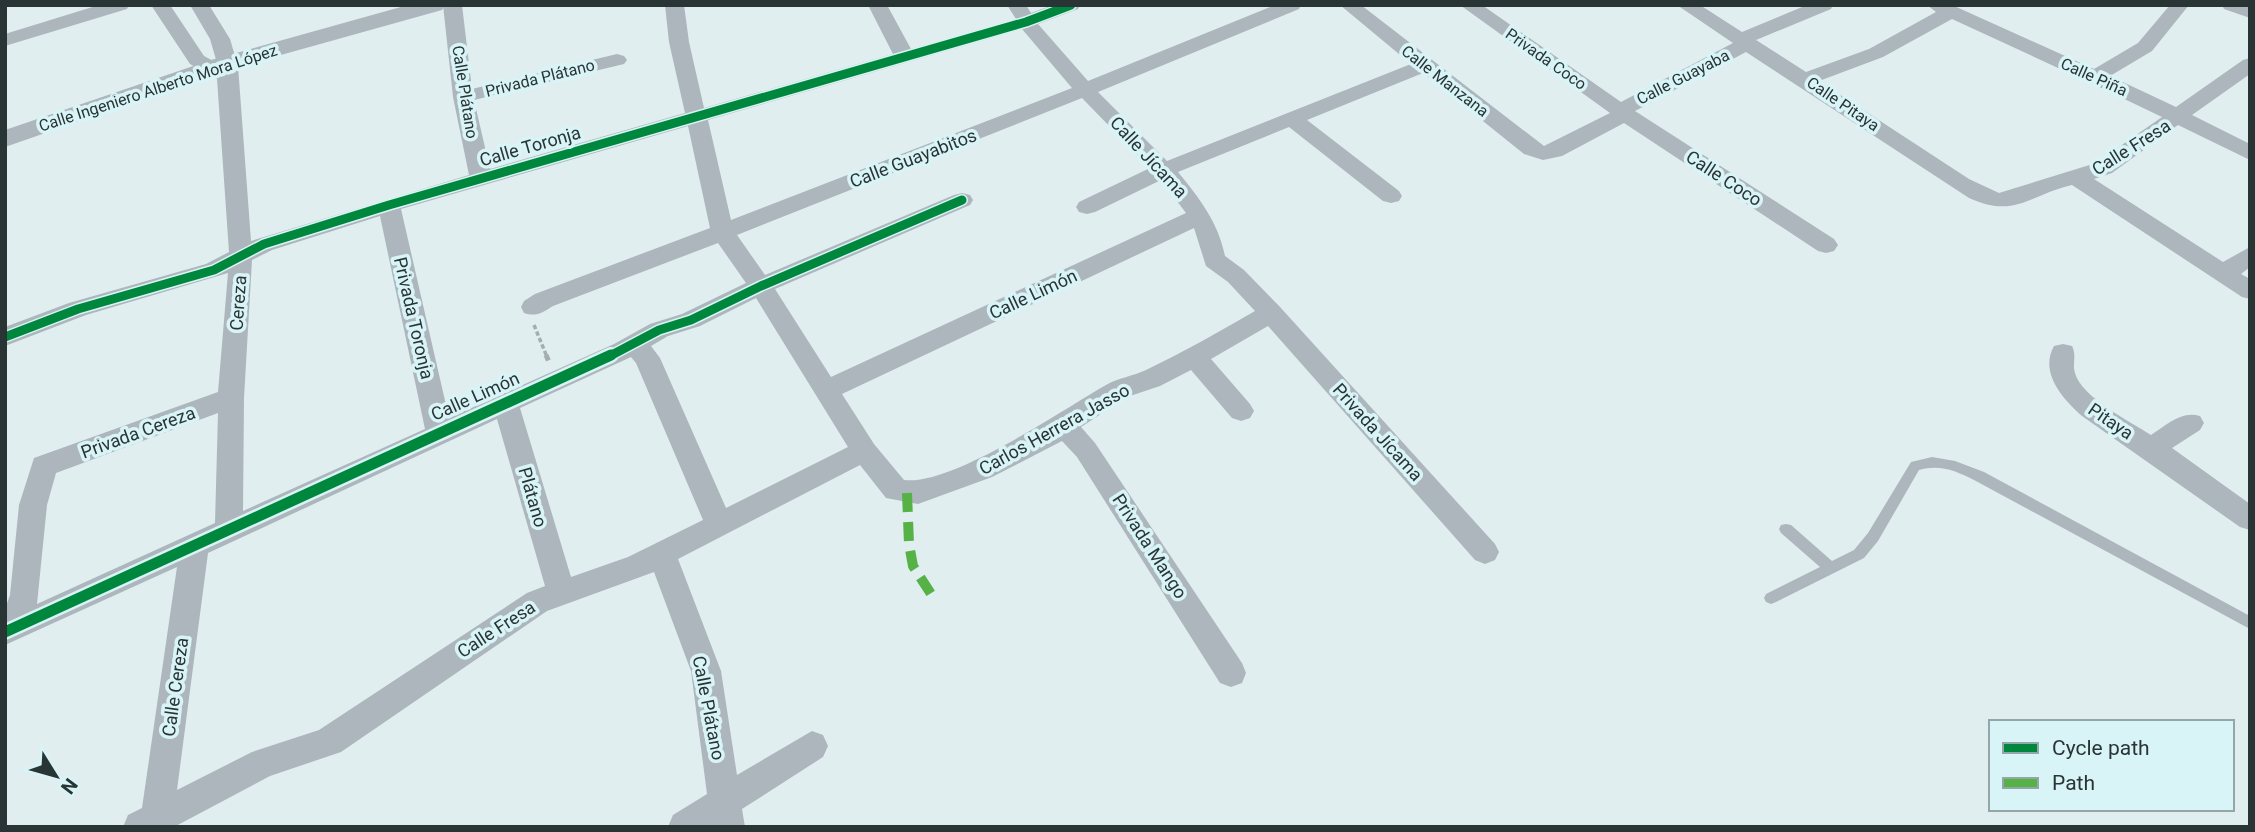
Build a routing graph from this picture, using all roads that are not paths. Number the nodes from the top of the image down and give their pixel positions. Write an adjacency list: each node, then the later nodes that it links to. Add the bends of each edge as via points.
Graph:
1 (120, 5): 20 (street)
2 (191, 5): 16 (street)
3 (199, 5): 26 (street, via 227,49)
4 (434, 5): 26 (street, Calle Ingeniero Alberto Mora López)
5 (452, 5): 30 (street, Calle Plátano)
6 (674, 5): 32 (street)
7 (877, 5): 22 (street)
8 (1071, 5): 19 (street, Calle Toronja)
9 (1292, 5): 29 (street, Calle Guayabitos)
10 (1349, 5): 25 (street, Calle Manzana)
11 (1469, 5): 31 (street, Privada Coco)
12 (1686, 5): 21 (street, Calle Pitaya)
13 (1825, 5): 21 (street, Calle Guayaba, via 1750,35)
14 (2180, 5): 27 (street, via 2145,47)
15 (2231, 5): 18 (street)
16 (163, 9): 26 (street, via 197,60)
17 (1944, 9): 27 (street, Calle Piña); 28 (street, via 1876,52)
18 (2250, 12)
19 (1021, 14): 22 (street, Calle Toronja); 29 (street, Calle Jícama)
20 (5, 40)
21 (1744, 42): 28 (street, Calle Pitaya); 31 (street, Calle Guayaba)
22 (904, 55): 32 (street, Calle Toronja)
23 (617, 60): 30 (street, Privada Plátano)
24 (2250, 64): 33 (street, Calle Fresa)
25 (1425, 65): 34 (street); 36 (street, Calle Manzana)
26 (222, 68): 35 (street, Calle Ingeniero Alberto Mora López); 50 (street, Cereza)
27 (2092, 78): 33 (street, Calle Piña)
28 (1805, 79): 43 (street, Calle Pitaya, via 1961,184)
29 (1086, 91): 38 (street, Calle Jícama); 47 (street, Calle Guayabitos)
30 (463, 97): 39 (street, Calle Plátano)
31 (1622, 112): 36 (street, Calle Guayaba, via 1613,122); 48 (street, Calle Coco)
32 (696, 116): 39 (street, Calle Toronja); 47 (street)
33 (2177, 118): 37 (street, Calle Piña); 40 (street, Calle Fresa, via 2104,168)
34 (1292, 119): 38 (street); 41 (street)
35 (5, 139)
36 (1543, 153)
37 (2250, 153)
38 (1164, 170): 45 (street); 46 (street, Calle Jícama)
39 (481, 178): 44 (street, Calle Toronja)
40 (2076, 178): 43 (street, Calle Fresa); 51 (street)
41 (1391, 196)
42 (962, 200): 52 (street, Calle Limón)
43 (1999, 202)
44 (389, 205): 50 (street, Calle Toronja, via 264,244); 66 (street, Privada Toronja)
45 (1087, 207)
46 (1200, 216): 55 (street, Calle Jícama, via 1214,260); 60 (street, Calle Limón)
47 (723, 233): 52 (street); 54 (street, Calle Guayabitos)
48 (1826, 245)
49 (2250, 255): 51 (street)
50 (241, 256): 56 (street, Calle Toronja, via 214,270 78,309); 61 (street, Cereza)
51 (2225, 273): 53 (street)
52 (761, 286): 57 (street, Calle Limón); 60 (street)
53 (2250, 290)
54 (533, 307)
55 (1271, 313): 59 (street, Carlos Herrera Jasso); 75 (street, Privada Jícama)
56 (5, 337)
57 (634, 344): 62 (street, Calle Limón); 71 (street, via 647,358)
58 (2063, 353): 67 (street, Pitaya, via 2062,373 2073,393)
59 (1195, 358): 63 (street); 65 (street, Carlos Herrera Jasso, via 1118,390)
60 (827, 390): 68 (street)
61 (231, 398): 69 (street, Privada Cereza); 73 (street, Cereza)
62 (505, 402): 66 (street, Calle Limón); 78 (street, Plátano)
63 (1241, 411)
64 (2191, 423): 67 (street, Pitaya)
65 (1059, 428): 68 (street, Carlos Herrera Jasso, via 933,489 896,490); 82 (street, Privada Mango, via 1086,450)
66 (439, 432): 73 (street, Calle Limón)
67 (2151, 448): 70 (street, Pitaya)
68 (864, 451): 71 (street, Calle Fresa)
69 (44, 466): 81 (street, via 33,505 25,594)
70 (2250, 519)
71 (718, 523): 76 (street, Calle Fresa)
72 (1786, 529): 77 (lane)
73 (229, 530): 74 (street, Calle Limón)
74 (194, 547): 81 (street, Calle Limón); 85 (street, Calle Cereza)
75 (1485, 552)
76 (662, 554): 78 (street, Calle Fresa, via 616,576); 84 (street, Calle Plátano, via 706,671)
77 (1830, 569): 79 (lane); 80 (lane, via 1867,546 1915,466 1947,462)
78 (561, 591): 85 (street, Calle Fresa, via 517,614 330,741 263,763)
79 (1771, 598)
80 (2250, 622)
81 (10, 629)
82 (1231, 673)
83 (812, 746): 84 (street)
84 (727, 814): 86 (street)
85 (151, 824)
86 (685, 827)

